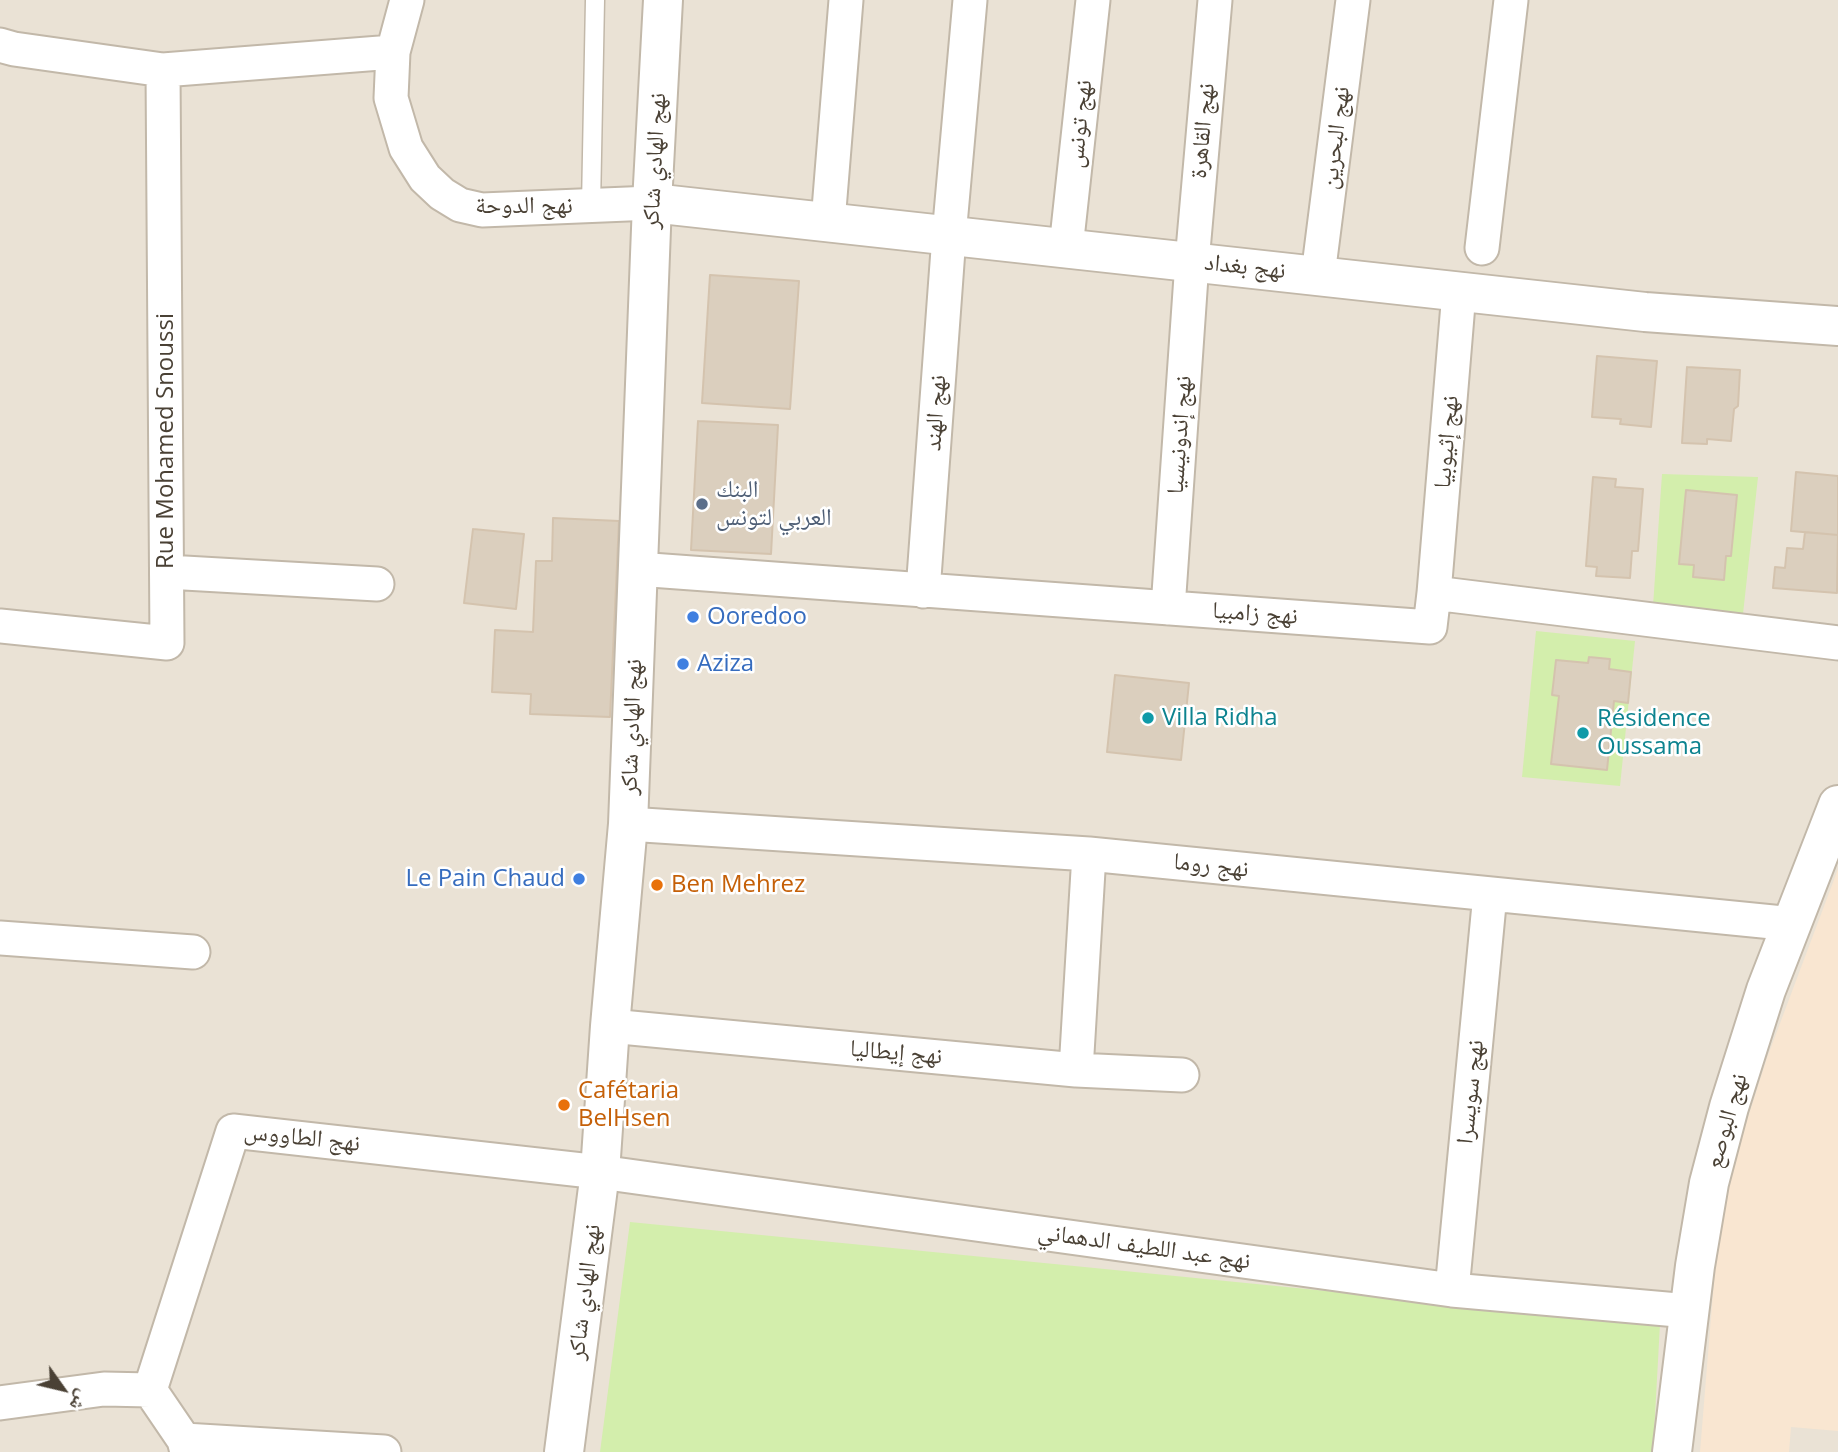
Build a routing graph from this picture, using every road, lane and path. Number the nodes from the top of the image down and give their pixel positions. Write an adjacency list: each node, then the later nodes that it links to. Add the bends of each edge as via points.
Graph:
1 (407, 0): 11 (street, نهج الدوحة)
2 (595, 0): 14 (lane)
3 (663, 0): 13 (street, نهج الهادي شاكر)
4 (846, 0): 15 (street)
5 (970, 0): 16 (street, نهج الهند)
6 (1093, 0): 17 (street, نهج تونس)
7 (1215, 0): 19 (street, نهج القاهرة)
8 (1353, 0): 20 (street, نهج البحرين)
9 (1511, 0): 18 (street)
10 (0, 45): 12 (street)
11 (393, 52): 12 (street); 14 (street, نهج الدوحة, via 391,98 406,148 425,178 442,194 460,205 482,210)
12 (163, 70): 24 (street, Rue Mohamed Snoussi)
13 (652, 203): 14 (street, نهج الدوحة); 15 (street, نهج بغداد); 23 (street, نهج الهادي شاكر)
14 (591, 206)
15 (828, 222): 16 (street, نهج بغداد)
16 (949, 236): 17 (street, نهج بغداد); 26 (street, نهج الهند)
17 (1066, 248): 19 (street, نهج بغداد)
18 (1482, 248)
19 (1192, 262): 20 (street, نهج بغداد); 28 (street, نهج إندونيسيا)
20 (1318, 275): 21 (street, نهج بغداد)
21 (1459, 292): 22 (street, نهج بغداد); 27 (street, نهج إثيوبيا)
22 (1838, 326)
23 (638, 569): 26 (street, نهج زامبيا); 32 (street, نهج الهادي شاكر)
24 (167, 572): 25 (street); 29 (street, Rue Mohamed Snoussi, via 167,643)
25 (377, 584)
26 (923, 591): 28 (street, نهج زامبيا)
27 (1434, 593): 28 (street, نهج زامبيا, via 1430,627); 30 (street)
28 (1168, 608)
29 (0, 626)
30 (1838, 643)
31 (1838, 804): 35 (street, نهج البوصع)
32 (628, 824): 33 (street, نهج روما); 38 (street, نهج الهادي شاكر)
33 (1089, 854): 34 (street, نهج روما); 39 (street)
34 (1490, 894): 35 (street, نهج روما); 42 (street, نهج سويسرا)
35 (1793, 924): 43 (street, نهج البوصع, via 1766,990 1726,1119 1709,1183)
36 (0, 938): 37 (street)
37 (193, 952)
38 (610, 1026): 39 (street, نهج إيطاليا); 41 (street, نهج الهادي شاكر)
39 (1076, 1070): 40 (street, نهج إيطاليا)
40 (1182, 1074)
41 (600, 1172): 42 (street, نهج عبد اللطيف الدهماني); 44 (street, نهج الطاووس, via 233,1131); 48 (street, نهج الهادي شاكر)
42 (1452, 1290): 43 (street, نهج عبد اللطيف الدهماني)
43 (1689, 1311): 49 (street, نهج البوصع)
44 (150, 1390): 45 (street, via 104,1389); 46 (street)
45 (0, 1403)
46 (186, 1446): 47 (street)
47 (384, 1452)
48 (564, 1452)
49 (1672, 1452)

